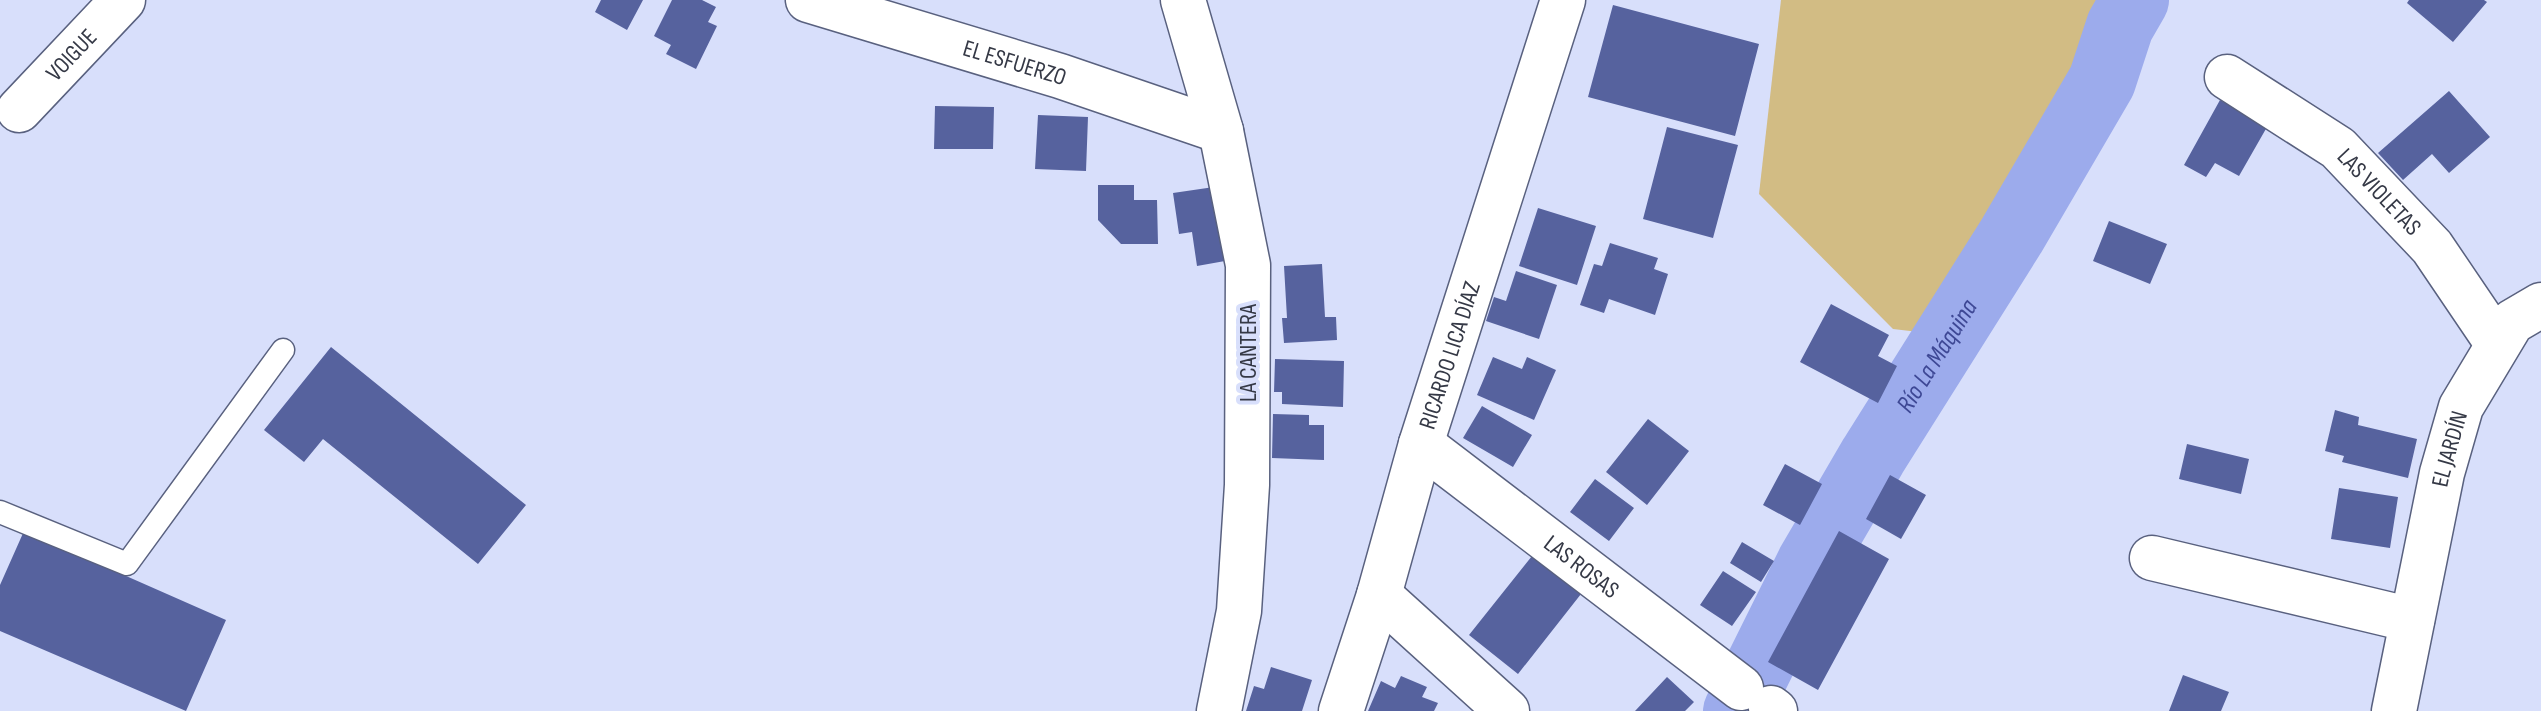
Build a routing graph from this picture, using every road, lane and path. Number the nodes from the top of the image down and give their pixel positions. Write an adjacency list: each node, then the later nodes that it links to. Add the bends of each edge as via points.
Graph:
1 (123, 0): 6 (street, VOIGUE)
2 (808, 0): 7 (street, EL ESFUERZO)
3 (1183, 0): 7 (street, LA CANTERA)
4 (1563, 0): 11 (street, RICARDO LICA DÍAZ)
5 (2227, 77): 9 (street, LAS VIOLETAS, via 2338,148 2432,247)
6 (19, 110)
7 (1221, 131): 17 (street, LA CANTERA, via 1248,265 1248,363 1239,611)
8 (2541, 305): 9 (street, EL JARDÍN, via 2512,322)
9 (2497, 343): 15 (street, EL JARDÍN, via 2461,407)
10 (283, 350): 12 (lane, via 127,564)
11 (1421, 444): 14 (street, RICARDO LICA DÍAZ); 16 (street, LAS ROSAS)
12 (0, 512)
13 (2152, 558): 15 (street)
14 (1379, 595): 18 (street, RICARDO LICA DÍAZ); 19 (street)
15 (2412, 620): 20 (street, EL JARDÍN)
16 (1762, 702)
17 (1219, 711)
18 (1341, 711)
19 (1507, 711)
20 (2394, 711)

